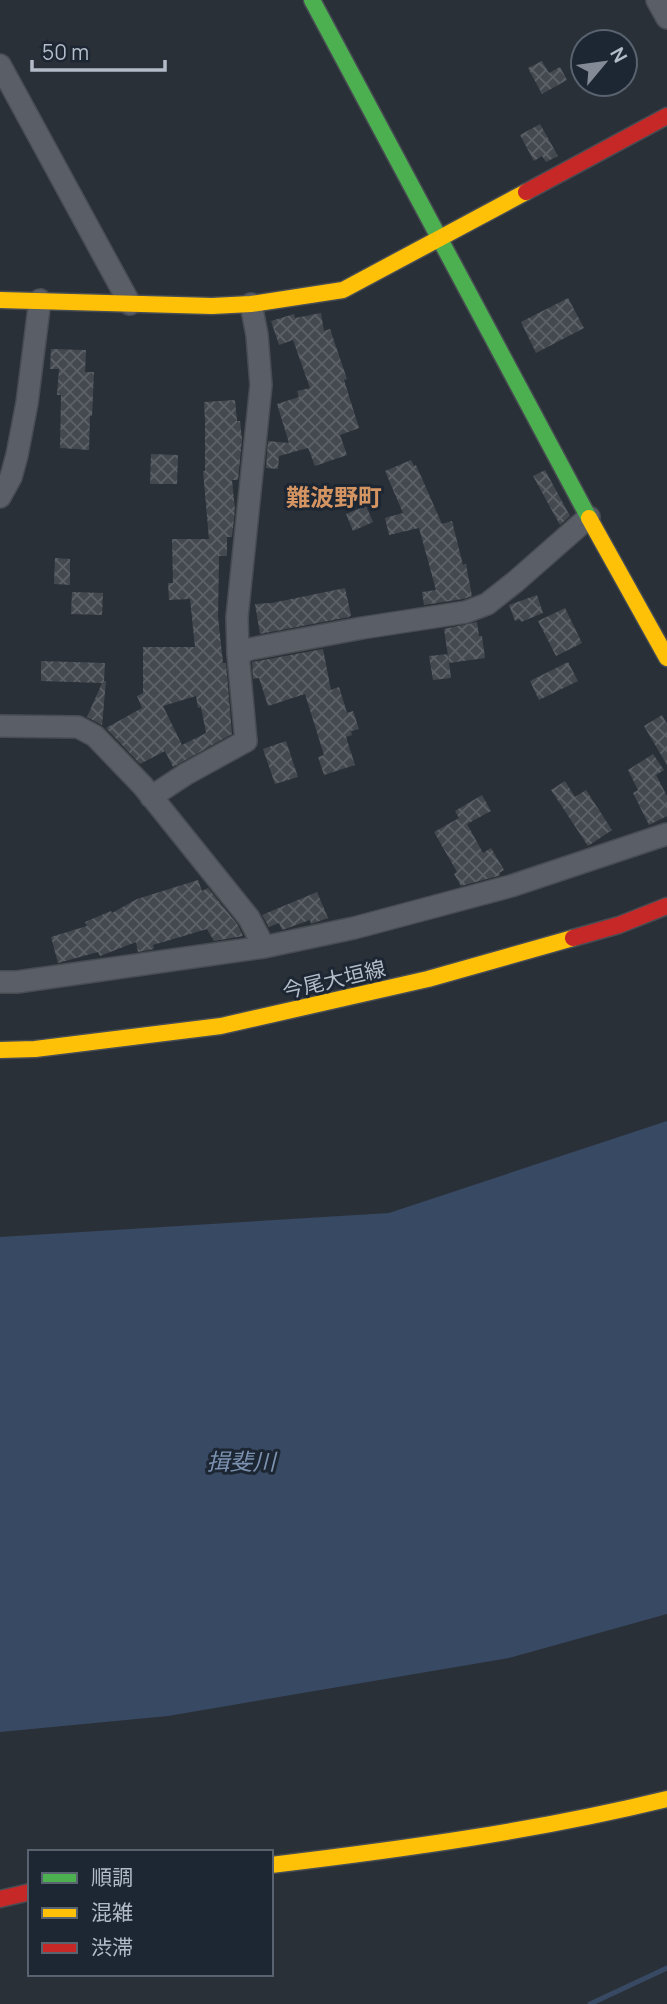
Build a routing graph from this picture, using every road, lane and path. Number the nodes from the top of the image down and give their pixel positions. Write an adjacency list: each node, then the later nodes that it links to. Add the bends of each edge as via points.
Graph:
1 (312, 0): 6 (street)
2 (657, 0): 3 (street)
3 (667, 18)
4 (0, 65): 9 (street)
5 (667, 117): 6 (street)
6 (440, 239): 10 (street, via 343,290); 12 (street)
7 (0, 300): 8 (street)
8 (40, 300): 9 (street); 11 (street, via 17,455)
9 (130, 304): 10 (street)
10 (250, 304): 13 (street, via 261,385 237,617)
11 (0, 497)
12 (589, 517): 13 (street, via 487,604 466,612); 14 (street)
13 (238, 654): 16 (street, via 246,741)
14 (667, 658)
15 (0, 726): 16 (street, via 78,727 94,736)
16 (151, 797): 19 (street, via 249,918)
17 (667, 834): 19 (street, via 511,886)
18 (667, 906): 21 (street, 今尾大垣線, via 619,925 334,1002 221,1026)
19 (264, 947): 20 (street)
20 (0, 982)
21 (0, 1050)
22 (667, 1799): 23 (street, via 515,1832)
23 (273, 1865)
24 (28, 1892): 25 (street)
25 (0, 1899)

